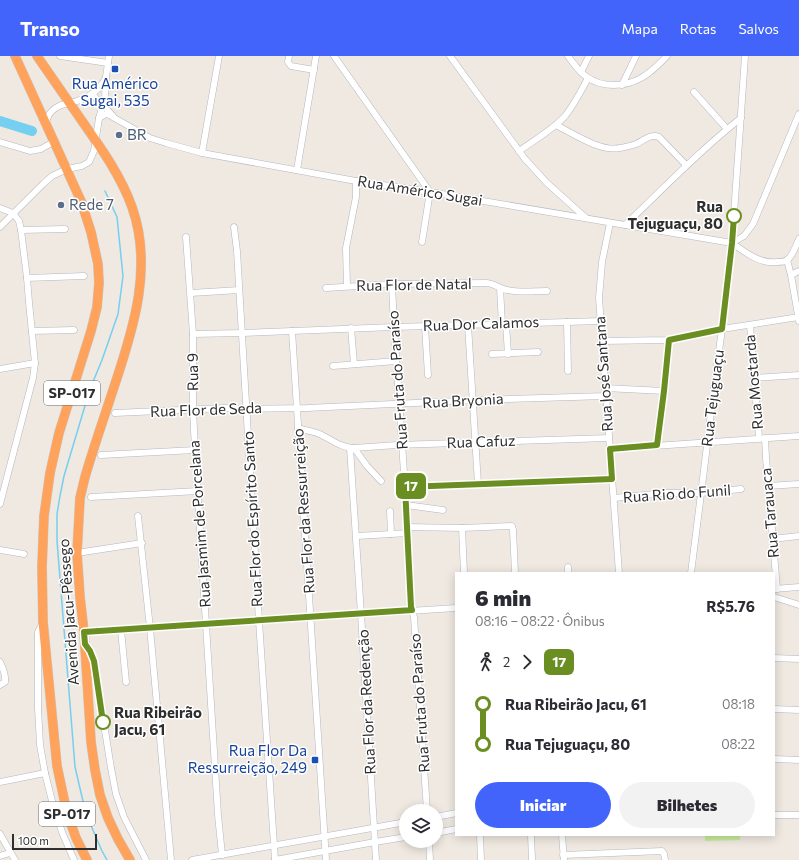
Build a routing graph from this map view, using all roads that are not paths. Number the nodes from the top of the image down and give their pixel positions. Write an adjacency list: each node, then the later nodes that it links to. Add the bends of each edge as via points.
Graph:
1 (15, 56): 28 (highway, Avenida Jacu-Pêssego / SP-017)
2 (37, 56): 22 (highway, Avenida Jacu-Pêssego / SP-017)
3 (60, 56): 14 (street)
4 (219, 56): 35 (street)
5 (289, 56): 15 (street, via 288,62 291,66)
6 (316, 56): 15 (street)
7 (334, 56): 40 (street)
8 (450, 56): 34 (street)
9 (568, 56): 16 (street)
10 (589, 56): 16 (street)
11 (636, 56): 19 (street)
12 (667, 56): 19 (street, via 642,78)
13 (745, 56): 26 (street, Rua Tejuguaçu)
14 (109, 59): 17 (street)
15 (314, 70): 38 (street)
16 (581, 72): 18 (street)
17 (106, 77): 21 (street); 23 (street)
18 (588, 78): 19 (street, via 605,85); 29 (street, via 571,108)
19 (622, 85)
20 (694, 92): 30 (street)
21 (92, 94): 22 (street); 23 (street, Rua Américo Sugai)
22 (69, 102): 28 (street, via 50,112); 31 (highway, Avenida Jacu-Pêssego / SP-017)
23 (103, 104): 24 (street, Rua Américo Sugai); 25 (street)
24 (114, 117): 25 (street, via 106,114); 35 (street, Rua Américo Sugai, via 150,138)
25 (99, 118): 31 (street)
26 (741, 118): 30 (street); 53 (street, Rua Tejuguaçu)
27 (798, 119): 53 (street, via 753,224 744,236)
28 (46, 123): 32 (highway, Avenida Jacu-Pêssego / SP-017)
29 (556, 125): 34 (street); 36 (street, via 586,141 611,149 635,144 656,135)
30 (727, 129): 36 (street)
31 (96, 140): 37 (street, via 89,162 82,166); 141 (highway, Avenida Jacu-Pêssego / SP-017, via 118,176 132,207 139,232 141,275 128,347 91,456 80,498)
32 (55, 141): 33 (street, via 30,152); 37 (highway, Avenida Jacu-Pêssego / SP-017)
33 (0, 142)
34 (519, 151): 43 (street, via 547,183)
35 (202, 153): 38 (street, Rua Américo Sugai)
36 (686, 165): 46 (street)
37 (67, 168): 42 (street, via 52,176); 157 (highway, Avenida Jacu-Pêssego / SP-017, via 91,232 99,283 91,331 59,433 50,473 44,516)
38 (297, 170): 39 (street, Rua Américo Sugai)
39 (356, 181): 40 (street, Rua Américo Sugai); 60 (street, via 356,197 346,252)
40 (430, 192): 43 (street, Rua Américo Sugai); 52 (street)
41 (0, 208): 42 (street)
42 (13, 213): 45 (street); 49 (street, via 19,221)
43 (587, 219): 44 (street, Rua Américo Sugai)
44 (610, 223): 46 (street, Rua Américo Sugai); 67 (street, Rua José Santana, via 602,262 599,298)
45 (0, 226)
46 (625, 226): 53 (street, Rua Américo Sugai)
47 (234, 227): 63 (street, Rua Flor do Espírito Santo)
48 (65, 229): 49 (street)
49 (21, 230): 58 (street)
50 (186, 237): 65 (street)
51 (799, 239): 54 (street)
52 (422, 242)
53 (732, 243): 54 (street, via 754,258 775,262); 76 (street, Rua Tejuguaçu)
54 (788, 260): 56 (street)
55 (799, 271): 56 (street)
56 (791, 275): 66 (street)
57 (84, 276): 58 (street)
58 (27, 278): 78 (street)
59 (392, 284): 60 (street, Rua Flor de Natal); 62 (street, Rua Flor de Natal, via 492,283); 74 (street, Rua Fruta do Paraíso)
60 (347, 286): 61 (street, Rua Flor de Natal)
61 (326, 288)
62 (500, 288): 64 (street, Rua Flor de Natal, via 517,292); 70 (street)
63 (239, 290): 65 (street); 80 (street, Rua Flor do Espírito Santo)
64 (547, 291)
65 (191, 293): 81 (street)
66 (799, 317): 68 (street); 72 (street)
67 (601, 321): 69 (street, Rua Dor Calamos); 83 (street, Rua José Santana)
68 (799, 321)
69 (567, 322): 70 (street, Rua Dor Calamos); 92 (street)
70 (504, 324): 71 (street, Rua Dor Calamos); 86 (street)
71 (468, 325): 73 (street, Rua Dor Calamos); 99 (street)
72 (750, 325): 76 (street); 95 (street, Rua Mostarda)
73 (425, 326): 74 (street, Rua Dor Calamos); 93 (street)
74 (394, 327): 75 (street, Rua Dor Calamos); 87 (street, Rua Fruta do Paraíso)
75 (351, 328): 79 (street, Rua Dor Calamos); 89 (street)
76 (722, 329): 82 (street); 109 (street, Rua Tejuguaçu)
77 (74, 330): 78 (street)
78 (32, 331): 88 (street)
79 (292, 331): 80 (street, Rua Dor Calamos); 101 (street, Rua Flor da Ressurreição)
80 (242, 333): 81 (street, Rua Dor Calamos); 102 (street, Rua Flor do Espírito Santo)
81 (193, 334): 103 (street, Rua 9)
82 (669, 340): 83 (street); 97 (street)
83 (602, 341): 96 (street, Rua José Santana)
84 (538, 352): 86 (street)
85 (492, 354): 86 (street)
86 (508, 354)
87 (396, 361): 89 (street); 100 (street, Rua Fruta do Paraíso)
88 (35, 364): 91 (street); 128 (street)
89 (354, 364): 90 (street)
90 (333, 366)
91 (0, 369)
92 (568, 371)
93 (428, 375)
94 (799, 375): 95 (street)
95 (754, 378): 108 (street, Rua Mostarda)
96 (605, 388): 97 (street); 98 (street, Rua José Santana)
97 (664, 391): 112 (street)
98 (606, 396): 99 (street, Rua Bryonia); 107 (street, Rua José Santana)
99 (472, 400): 100 (street, Rua Bryonia); 110 (street)
100 (399, 404): 101 (street, Rua Bryonia); 111 (street, Rua Fruta do Paraíso)
101 (297, 408): 102 (street, Rua Flor de Seda); 105 (street, Rua Flor da Ressurreição)
102 (246, 409): 103 (street, Rua Flor de Seda); 156 (street, Rua Flor do Espírito Santo)
103 (193, 410): 104 (street, Rua Flor de Seda); 115 (street, Rua Jasmim de Porcelana)
104 (115, 413)
105 (298, 428): 113 (street, via 318,433 340,445); 155 (street, Rua Flor da Ressurreição)
106 (799, 436): 108 (street)
107 (609, 438): 110 (street, Rua Cafuz); 114 (street, Rua José Santana)
108 (762, 438): 109 (street); 121 (street, Rua Tarauaca)
109 (707, 441): 112 (street); 125 (street, Rua Tejuguaçu)
110 (475, 442): 111 (street, Rua Cafuz); 119 (street)
111 (402, 445): 113 (street, Rua Cafuz); 122 (street, Rua Fruta do Paraíso)
112 (657, 445): 114 (street)
113 (352, 448): 118 (street); 136 (street, Rua Flor da Redenção)
114 (610, 449): 117 (street, Rua José Santana)
115 (195, 450): 116 (street); 124 (street, Rua Jasmim de Porcelana)
116 (101, 455)
117 (612, 479): 119 (street); 127 (street, Rua José Santana)
118 (381, 481)
119 (478, 484): 122 (street)
120 (799, 484): 121 (street)
121 (768, 486): 138 (street, Rua Tarauaca)
122 (405, 487): 129 (street, Rua Fruta do Paraíso)
123 (741, 489): 125 (street, Rua Rio do Funil)
124 (198, 491): 126 (street); 158 (street, Rua Jasmim de Porcelana)
125 (701, 493): 127 (street, Rua Rio do Funil, via 665,493); 146 (street, Rua Tejuguaçu)
126 (91, 497)
127 (614, 498): 145 (street, Rua José Santana)
128 (0, 504)
129 (406, 505): 130 (street); 134 (street, Rua Fruta do Paraíso)
130 (443, 510)
131 (390, 511): 135 (street)
132 (138, 516): 139 (street)
133 (462, 528): 134 (street); 143 (street); 144 (street, via 512,526)
134 (408, 530): 135 (street); 153 (street, Rua Fruta do Paraíso)
135 (391, 534): 136 (street)
136 (356, 536): 154 (street, Rua Flor da Redenção)
137 (799, 536): 138 (street)
138 (772, 539): 147 (street, Rua Tarauaca)
139 (142, 543): 141 (street); 159 (street)
140 (0, 550): 142 (street)
141 (77, 552): 161 (highway, Avenida Jacu-Pêssego / SP-017)
142 (24, 554)
143 (464, 572)
144 (515, 572)
145 (619, 572)
146 (690, 572)
147 (774, 572)
148 (799, 587): 149 (street)
149 (775, 589)
150 (775, 597): 151 (street)
151 (799, 605)
152 (455, 608): 153 (street)
153 (412, 610): 154 (street); 174 (street, Rua Fruta do Paraíso)
154 (362, 614): 155 (street); 180 (street, Rua Flor da Redenção)
155 (311, 617): 156 (street); 184 (street, Rua Flor da Ressurreição)
156 (259, 621): 158 (street); 190 (street, Rua Flor do Espírito Santo)
157 (43, 622): 172 (street, via 38,632 38,726); 199 (highway, Avenida Jacu-Pêssego / SP-017, via 57,766 67,813)
158 (206, 624): 159 (street); 194 (street, Rua Jasmim de Porcelana)
159 (150, 628): 160 (street); 202 (street)
160 (121, 630): 161 (street); 166 (street)
161 (84, 632): 162 (highway, Avenida Jacu-Pêssego / SP-017)
162 (85, 644): 200 (highway, Avenida Jacu-Pêssego / SP-017, via 91,742 100,795 108,818); 201 (street, via 94,661 116,794 124,817)
163 (775, 658): 164 (street)
164 (799, 659)
165 (0, 662): 167 (street, via 5,674)
166 (126, 682)
167 (2, 683)
168 (775, 709): 169 (street)
169 (799, 710)
170 (775, 759): 171 (street)
171 (799, 760)
172 (45, 773): 173 (street); 198 (street, via 62,832)
173 (0, 782)
174 (427, 804)
175 (455, 813): 177 (street)
176 (775, 815): 178 (street)
177 (443, 816)
178 (799, 816)
179 (399, 823): 180 (street)
180 (374, 828): 184 (street); 189 (street, Rua Flor da Redenção)
181 (455, 829): 182 (street)
182 (443, 831)
183 (0, 834): 193 (street)
184 (324, 836): 190 (street); 192 (street, Rua Flor da Ressurreição)
185 (480, 836): 208 (street)
186 (531, 836): 209 (street)
187 (562, 836): 196 (street)
188 (399, 838): 189 (street)
189 (375, 842): 192 (street); 206 (street, Rua Flor da Redenção)
190 (274, 846): 194 (street); 204 (street, Rua Flor do Espírito Santo)
191 (429, 848): 207 (street)
192 (325, 851): 204 (street); 205 (street, Rua Flor da Ressurreição)
193 (10, 853): 195 (street); 197 (street)
194 (222, 854): 203 (street)
195 (0, 856)
196 (563, 858): 210 (street, via 662,851)
197 (15, 860)
198 (74, 860)
199 (87, 860)
200 (130, 860)
201 (146, 860)
202 (171, 860)
203 (192, 860)
204 (275, 860)
205 (326, 860)
206 (376, 860)
207 (430, 860)
208 (481, 860)
209 (532, 860)
210 (665, 860)

